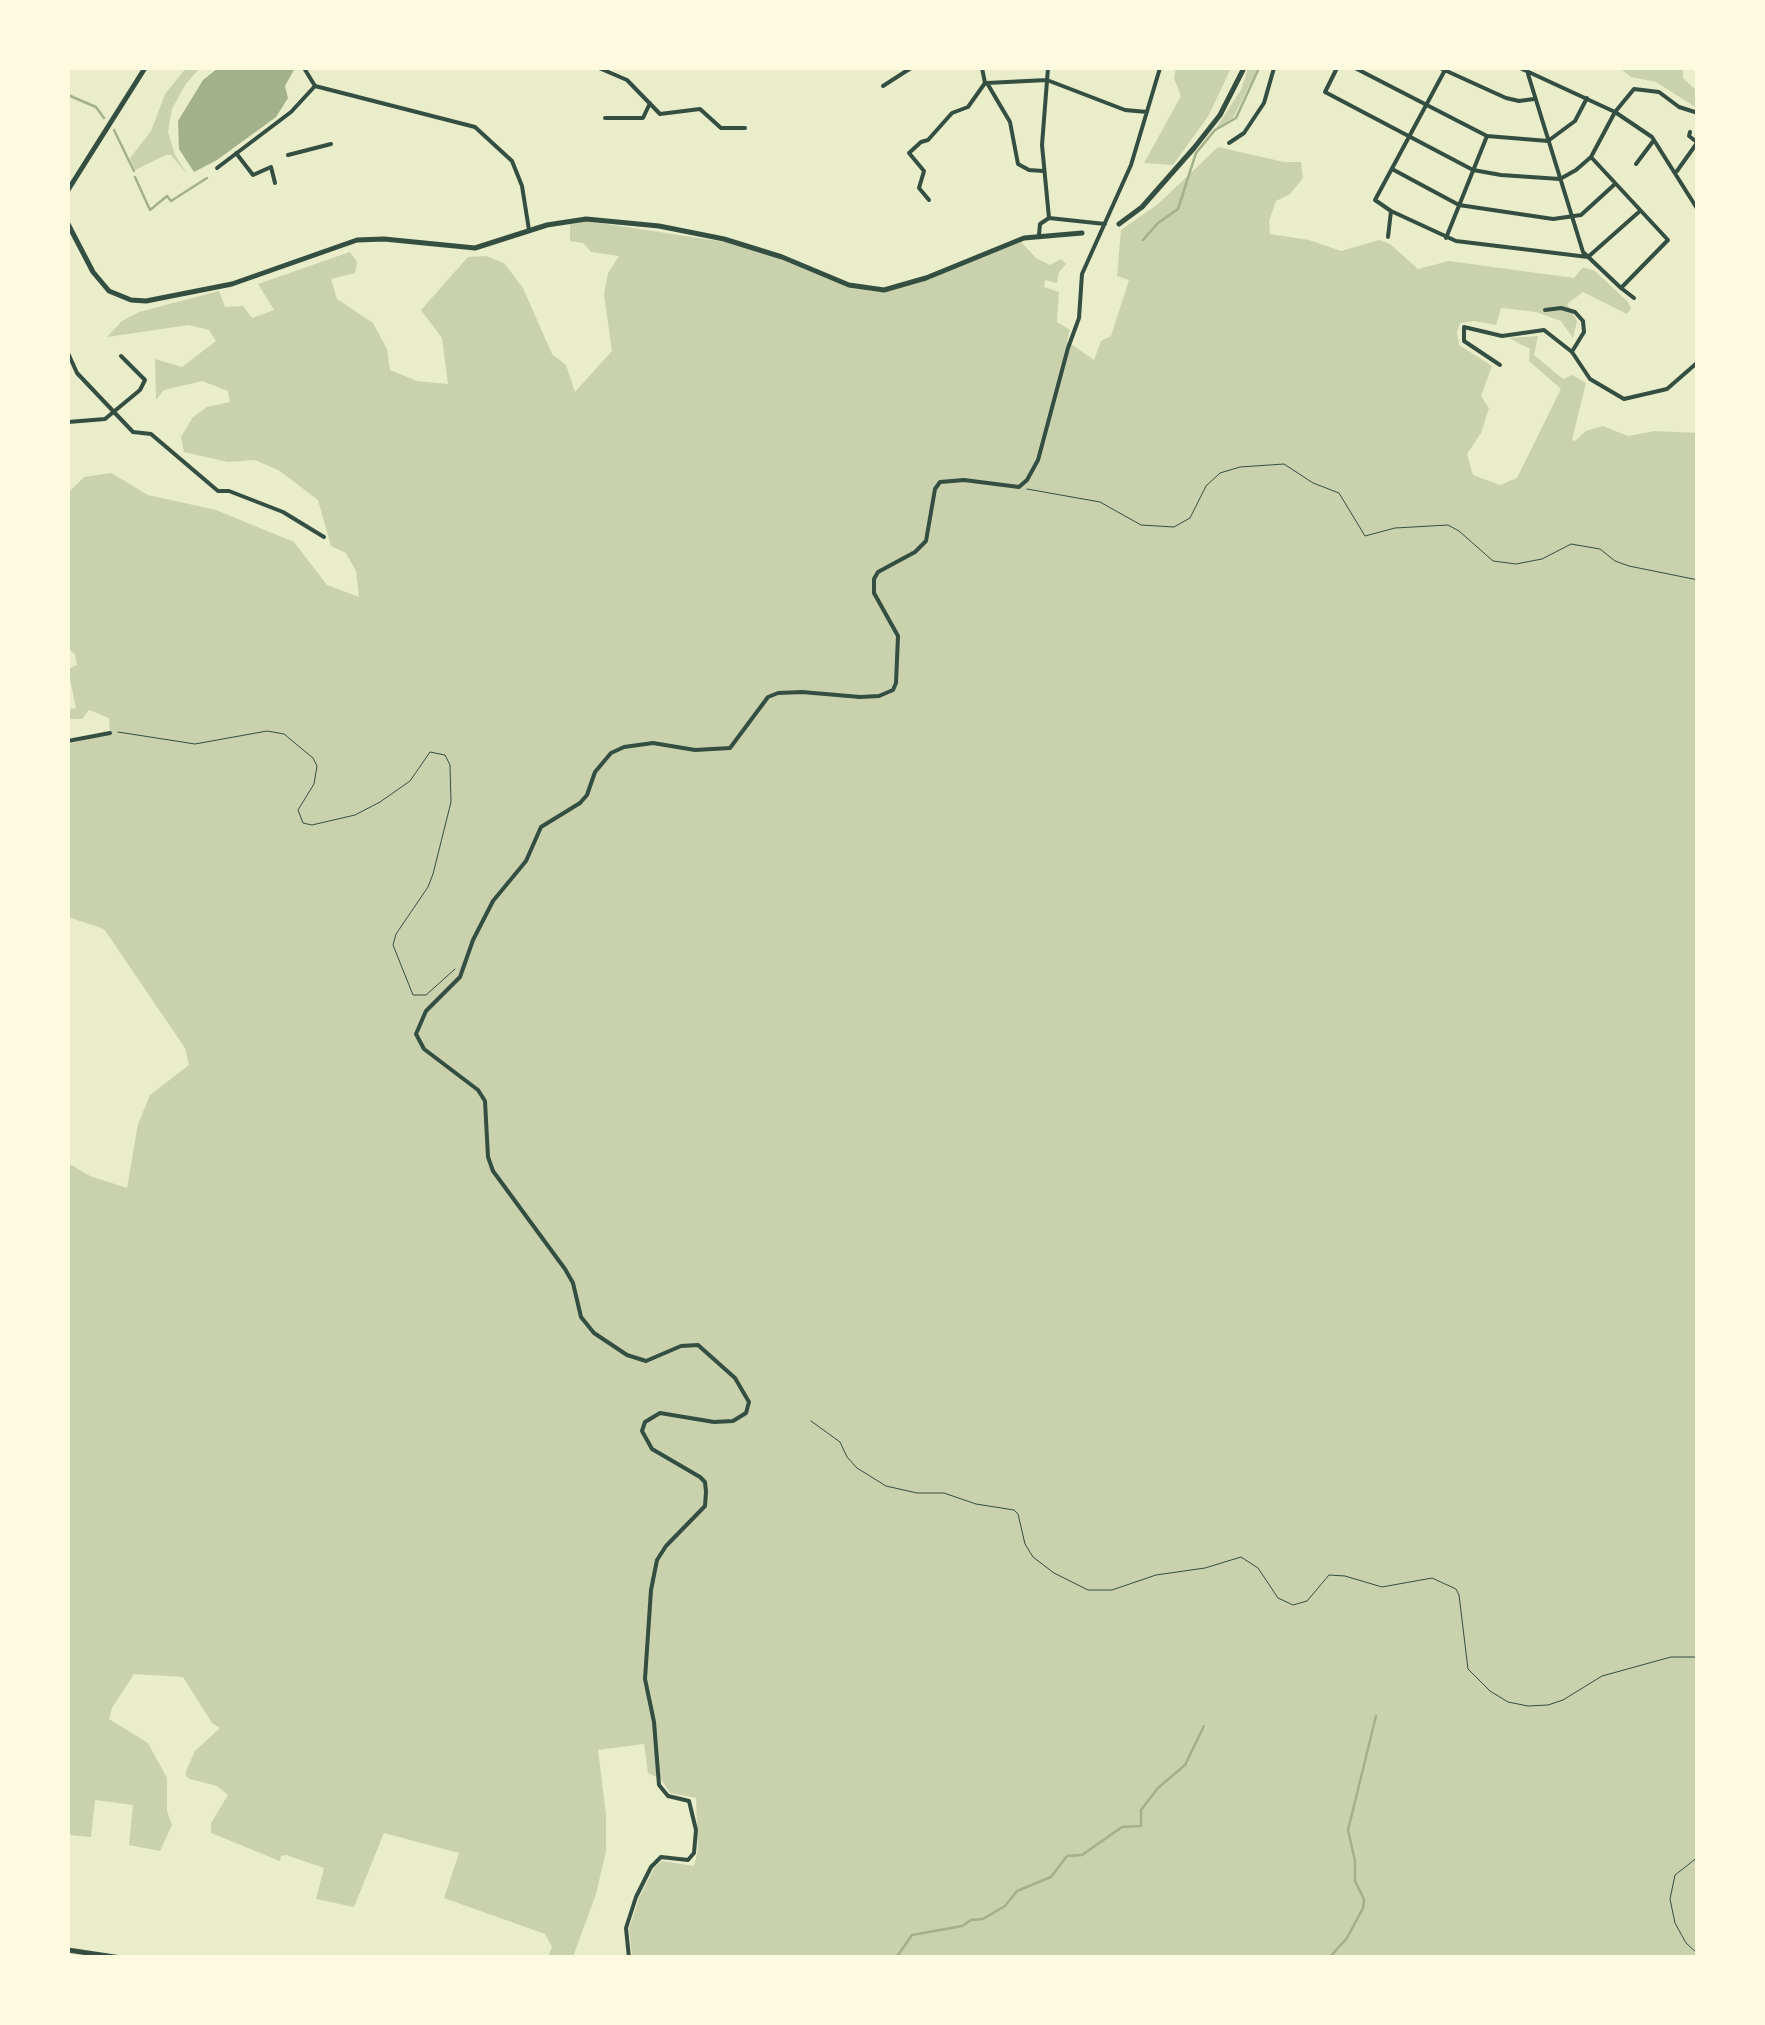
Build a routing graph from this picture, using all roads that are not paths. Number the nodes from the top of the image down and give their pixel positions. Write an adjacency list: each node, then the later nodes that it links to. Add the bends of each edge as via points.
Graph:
1 (145, 68): 48 (street)
2 (304, 68): 17 (street)
3 (599, 68): 21 (street, via 627,80)
4 (910, 68): 18 (street)
5 (982, 68): 16 (street)
6 (1048, 68): 15 (street)
7 (1160, 68): 23 (street)
8 (1244, 68): 58 (street, via 1194,148)
9 (1274, 68): 33 (street, via 1264,104)
10 (1337, 68): 30 (street, via 1325,92)
11 (1355, 68): 22 (street)
12 (1520, 68): 14 (street)
13 (1442, 69): 20 (street, via 1506,98); 22 (street)
14 (1528, 74): 19 (street); 20 (street)
15 (1047, 80): 16 (street); 23 (street, via 1125,110); 42 (street)
16 (986, 83): 42 (street, via 1005,110 1018,164); 49 (street, via 909,153 924,171 919,188)
17 (315, 86): 36 (street); 59 (street, via 475,127 512,161)
18 (883, 86)
19 (1587, 98): 24 (street); 32 (street, via 1575,121)
20 (1534, 99): 32 (street)
21 (650, 103): 26 (street, via 643,118); 27 (street, via 660,114 700,110 720,128)
22 (1426, 104): 29 (street); 30 (street)
23 (1148, 112): 57 (street)
24 (1615, 112): 25 (street, via 1634,89 1659,92); 31 (street); 38 (street)
25 (1698, 113)
26 (605, 118)
27 (745, 128)
28 (1690, 132): 34 (street)
29 (1487, 136): 32 (street); 43 (street)
30 (1409, 137): 41 (street); 43 (street)
31 (1654, 140): 39 (street); 44 (street)
32 (1548, 141): 45 (street)
33 (1229, 142)
34 (1697, 143): 44 (street)
35 (331, 144): 37 (street)
36 (236, 153): 40 (street); 46 (street, via 253,175 271,167)
37 (288, 155)
38 (1591, 157): 45 (street); 47 (street)
39 (1636, 164)
40 (217, 168)
41 (1392, 169): 50 (street); 52 (street, via 1375,200)
42 (1043, 170): 55 (street)
43 (1473, 170): 45 (street); 50 (street)
44 (1676, 172): 51 (street)
45 (1560, 179): 54 (street)
46 (275, 183)
47 (1615, 184): 53 (street); 54 (street)
48 (68, 190)
49 (930, 200)
50 (1459, 205): 54 (street); 63 (street)
51 (1698, 210)
52 (1391, 211): 62 (street); 63 (street)
53 (1640, 211): 64 (street); 65 (street, via 1668,240)
54 (1572, 217): 64 (street)
55 (1049, 218): 57 (street); 61 (street)
56 (68, 224): 59 (street, via 109,291 146,301 232,284 357,240 475,248)
57 (1105, 224): 80 (street, via 1082,274 1079,318 1028,480 1019,487 940,482 926,541 874,580 898,636 893,690 860,697 778,693 730,748 653,743 611,753 580,804 541,827 526,862 493,901 460,977 426,1011 416,1034 424,1049 485,1101 493,1172 574,1283 594,1334 646,1362 698,1345 749,1402 734,1421 660,1414 642,1431 652,1449 705,1482 705,1506 657,1560 645,1678 659,1784 668,1796 690,1801 694,1853 684,1861 661,1858 651,1867 626,1928)
58 (1120, 224)
59 (529, 230): 61 (street, via 586,219 660,226 884,290)
60 (1082, 232): 61 (street)
61 (1039, 236)
62 (1388, 237)
63 (1446, 238): 64 (street)
64 (1588, 258): 65 (street)
65 (1621, 288): 66 (street)
66 (1634, 298)
67 (1546, 310): 68 (street, via 1575,312 1583,321)
68 (1572, 352): 71 (street, via 1590,379 1624,399 1667,389); 72 (street, via 1544,330 1502,336 1464,327 1464,341)
69 (68, 353): 73 (street)
70 (121, 356): 73 (street, via 145,380)
71 (1698, 362)
72 (1500, 365)
73 (115, 412): 74 (street); 75 (street, via 218,491 283,512)
74 (68, 422)
75 (324, 537)
76 (110, 733): 77 (street)
77 (68, 741)
78 (68, 1950): 79 (street)
79 (121, 1958)
80 (629, 1958)

